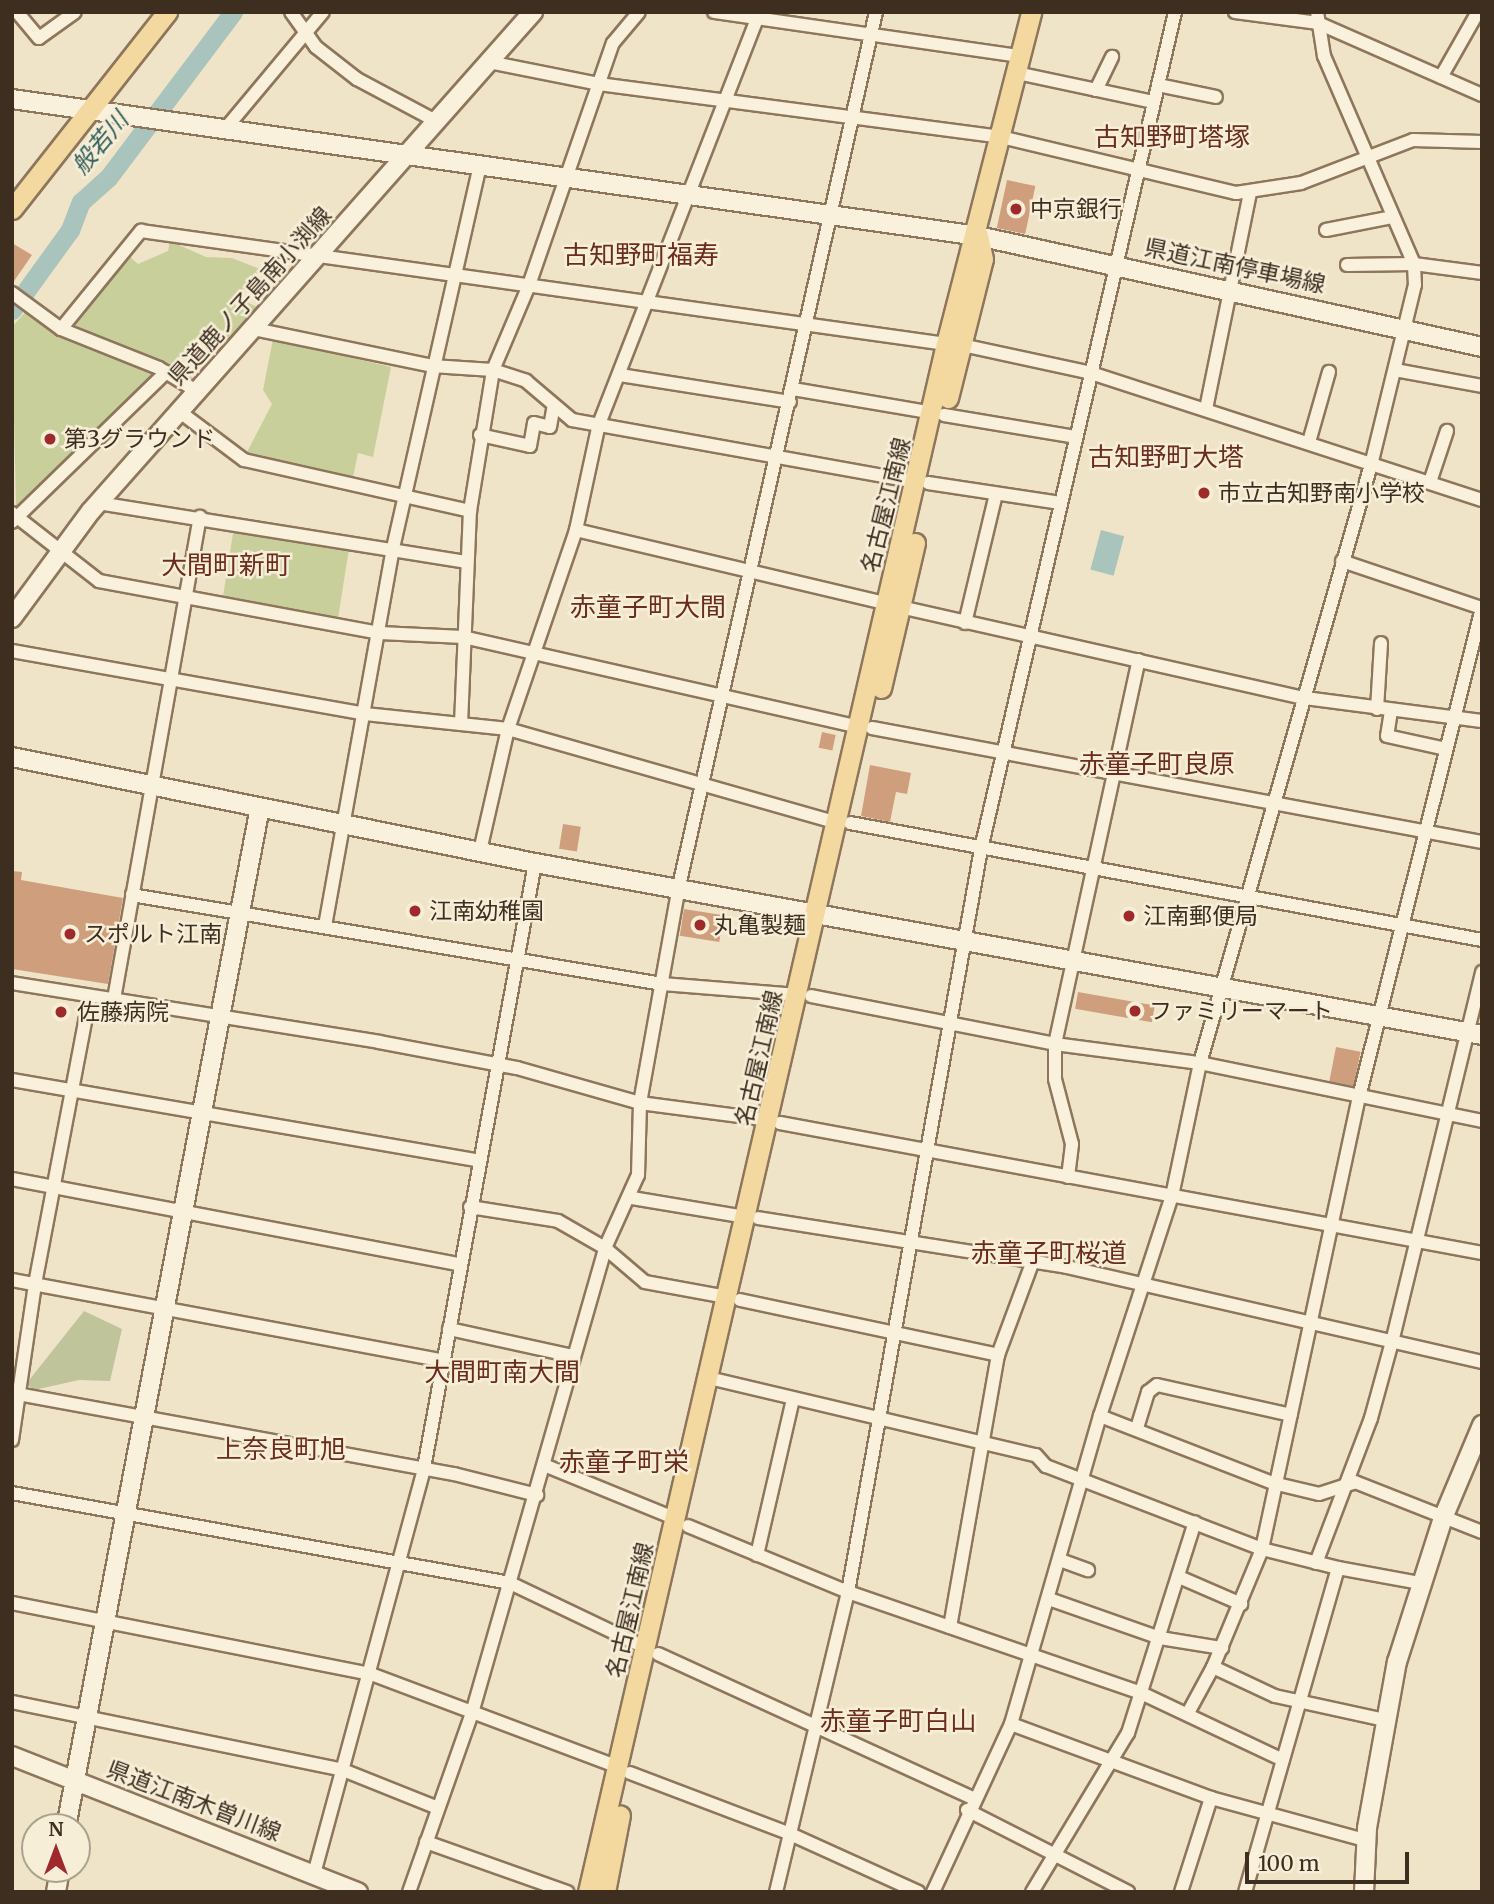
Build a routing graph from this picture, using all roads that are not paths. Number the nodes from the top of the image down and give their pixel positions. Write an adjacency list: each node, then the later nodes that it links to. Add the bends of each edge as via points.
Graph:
1 (18, 12): 2 (street, via 39,38)
2 (75, 12)
3 (167, 12): 30 (main road)
4 (291, 12): 16 (street)
5 (323, 12): 16 (street)
6 (533, 12): 19 (street, 県道鹿ノ子島南小渕線)
7 (639, 12): 22 (street, via 613,43)
8 (714, 12): 14 (street)
9 (876, 12): 17 (street)
10 (1031, 12): 20 (main road, 名古屋江南線)
11 (1175, 12): 23 (street)
12 (1235, 12): 15 (street)
13 (1478, 12): 21 (street)
14 (759, 15): 17 (street); 26 (street)
15 (1317, 18): 21 (street); 37 (street, via 1324,56)
16 (305, 34): 32 (street, via 357,79); 33 (street)
17 (875, 34): 20 (street); 31 (street)
18 (1112, 57): 24 (street)
19 (489, 62): 22 (street); 32 (street, 県道鹿ノ子島南小渕線)
20 (1019, 64): 24 (street); 34 (main road, 名古屋江南線)
21 (1441, 77): 25 (street)
22 (599, 84): 26 (street); 40 (street)
23 (1158, 85): 27 (street); 29 (street)
24 (1097, 90): 29 (street)
25 (1482, 95)
26 (727, 96): 31 (street); 42 (street)
27 (1216, 97)
28 (12, 99): 30 (street, 県道江南停車場線)
29 (1154, 102): 39 (street)
30 (90, 111): 33 (street, 県道江南停車場線); 43 (main road)
31 (856, 115): 34 (street); 44 (street)
32 (438, 122): 36 (street, 県道鹿ノ子島南小渕線)
33 (226, 128): 36 (street, 県道江南停車場線)
34 (1001, 137): 39 (street); 47 (main road, 名古屋江南線)
35 (1482, 142): 37 (street, via 1413,140)
36 (407, 155): 38 (street, 県道江南停車場線); 48 (street, 県道鹿ノ子島南小渕線)
37 (1364, 158): 41 (street, via 1301,183); 45 (street)
38 (480, 165): 40 (street, 県道江南停車場線); 53 (street)
39 (1139, 169): 41 (street); 51 (street)
40 (566, 177): 42 (street, 県道江南停車場線); 54 (street)
41 (1250, 193): 55 (street)
42 (689, 195): 44 (street, 県道江南停車場線); 57 (street)
43 (12, 209)
44 (833, 215): 47 (street, 県道江南停車場線); 58 (street)
45 (1392, 217): 46 (street); 49 (street)
46 (1326, 230)
47 (978, 236): 51 (street, 県道江南停車場線); 62 (main road, 名古屋江南線, via 968,255)
48 (321, 254): 53 (street); 59 (street, via 141,231); 60 (street, 県道鹿ノ子島南小渕線)
49 (1414, 264): 50 (street); 52 (street); 61 (street, via 1415,285)
50 (1348, 265)
51 (1117, 266): 55 (street, 県道江南停車場線); 69 (street)
52 (1482, 272)
53 (452, 274): 54 (street); 64 (street)
54 (529, 285): 57 (street); 65 (street)
55 (1231, 291): 61 (street, 県道江南停車場線); 76 (street)
56 (13, 294): 59 (street)
57 (650, 304): 58 (street); 70 (street)
58 (807, 324): 62 (street); 72 (street)
59 (61, 329): 67 (street)
60 (254, 329): 64 (street); 73 (street, 県道鹿ノ子島南小渕線)
61 (1405, 329): 63 (street, 県道江南停車場線); 66 (street)
62 (954, 344): 69 (street); 78 (main road, 名古屋江南線)
63 (1482, 347)
64 (432, 366): 65 (street); 89 (street)
65 (493, 370): 75 (street, via 526,381); 81 (street)
66 (1395, 370): 71 (street); 85 (street)
67 (166, 372): 73 (street); 95 (street)
68 (1329, 372): 83 (street)
69 (1091, 373): 76 (street); 82 (street)
70 (620, 375): 74 (street); 79 (street)
71 (1482, 386)
72 (793, 389): 74 (street); 78 (street)
73 (198, 392): 77 (street, 県道鹿ノ子島南小渕線)
74 (790, 402): 84 (street)
75 (554, 405): 79 (street, via 572,420); 81 (street, via 550,427 534,423 530,446)
76 (1206, 409): 83 (street)
77 (180, 412): 89 (street, via 244,460); 91 (street, 県道鹿ノ子島南小渕線)
78 (939, 414): 82 (street); 86 (main road, 名古屋江南線)
79 (599, 424): 84 (street); 96 (street)
80 (1447, 431): 87 (street)
81 (480, 435): 93 (street)
82 (1075, 437): 92 (street)
83 (1309, 442): 85 (street)
84 (777, 457): 86 (street); 101 (street)
85 (1372, 461): 87 (street); 99 (street)
86 (923, 482): 88 (street); 103 (main road, 名古屋江南線)
87 (1430, 482): 90 (street)
88 (996, 494): 92 (street); 106 (street)
89 (404, 497): 93 (street); 97 (street)
90 (1482, 500)
91 (98, 503): 94 (street); 98 (street, 県道鹿ノ子島南小渕線)
92 (1061, 503): 108 (street)
93 (470, 511): 100 (street)
94 (200, 517): 97 (street); 102 (street)
95 (14, 518): 98 (street)
96 (576, 530): 101 (street); 112 (street)
97 (393, 548): 100 (street); 107 (street)
98 (58, 550): 102 (street, via 99,581); 105 (street, 県道鹿ノ子島南小渕線)
99 (1342, 561): 104 (street); 116 (street)
100 (467, 562): 109 (street)
101 (752, 571): 103 (street); 115 (street)
102 (187, 597): 107 (street); 114 (street)
103 (893, 605): 106 (street); 123 (main road, 名古屋江南線)
104 (1482, 608): 120 (street)
105 (12, 618)
106 (965, 622): 108 (street)
107 (380, 633): 109 (street); 119 (street)
108 (1030, 636): 113 (street); 126 (street)
109 (463, 637): 112 (street); 122 (street)
110 (1381, 643): 117 (street)
111 (12, 651): 114 (street)
112 (533, 656): 115 (street); 124 (street)
113 (1139, 660): 116 (street); 128 (street)
114 (173, 680): 119 (street); 129 (street)
115 (723, 695): 123 (street); 130 (street)
116 (1305, 698): 117 (street); 131 (street)
117 (1377, 709): 118 (street)
118 (1391, 711): 120 (street); 125 (street, via 1387,736)
119 (365, 714): 122 (street); 134 (street)
120 (1454, 718): 121 (street); 125 (street)
121 (1482, 721)
122 (461, 724): 124 (street)
123 (866, 727): 126 (street); 133 (main road, 名古屋江南線)
124 (508, 729): 130 (street); 138 (street)
125 (1446, 749): 135 (street)
126 (1002, 750): 128 (street); 137 (street)
127 (12, 757): 129 (street)
128 (1115, 772): 131 (street); 140 (street)
129 (152, 782): 132 (street); 142 (street)
130 (701, 787): 133 (street); 141 (street)
131 (1277, 803): 135 (street); 143 (street)
132 (260, 807): 134 (street); 144 (street)
133 (844, 823): 137 (street); 145 (main road, 名古屋江南線)
134 (346, 824): 138 (street); 146 (street)
135 (1424, 832): 136 (street); 147 (street)
136 (1482, 842)
137 (981, 849): 140 (street); 148 (street)
138 (480, 851): 139 (street)
139 (535, 863): 141 (street); 150 (street)
140 (1091, 870): 143 (street); 151 (street)
141 (679, 886): 145 (street); 154 (street)
142 (132, 895): 144 (street); 158 (street)
143 (1250, 899): 147 (street); 155 (street)
144 (239, 913): 146 (street); 159 (street)
145 (822, 914): 148 (street); 157 (main road, 名古屋江南線)
146 (325, 926): 150 (street)
147 (1400, 928): 149 (street); 160 (street)
148 (962, 938): 151 (street); 161 (street)
149 (1482, 940)
150 (517, 959): 154 (street); 166 (street)
151 (1073, 959): 155 (street); 164 (street)
152 (1482, 972): 162 (street)
153 (12, 983): 156 (street)
154 (662, 984): 157 (street); 170 (street)
155 (1223, 986): 160 (street); 165 (street)
156 (90, 996): 158 (street); 168 (street)
157 (805, 996): 161 (street); 174 (main road, 名古屋江南線)
158 (114, 999): 159 (street)
159 (217, 1017): 166 (street); 172 (street)
160 (1382, 1018): 162 (street); 169 (street)
161 (947, 1023): 164 (street); 175 (street)
162 (1463, 1032): 163 (street); 171 (street)
163 (1482, 1035)
164 (1055, 1044): 165 (street); 177 (street, via 1055,1079 1072,1144)
165 (1200, 1063): 169 (street); 180 (street)
166 (498, 1064): 170 (street); 176 (street)
167 (12, 1080): 168 (street)
168 (74, 1093): 172 (street); 179 (street)
169 (1359, 1097): 171 (street); 185 (street)
170 (640, 1102): 174 (street); 181 (street, via 638,1175)
171 (1445, 1114): 173 (street); 186 (street)
172 (199, 1116): 176 (street); 183 (street)
173 (1482, 1121)
174 (775, 1122): 175 (street); 184 (main road, 名古屋江南線)
175 (925, 1148): 177 (street); 187 (street)
176 (479, 1161): 182 (street)
177 (1068, 1177): 180 (street)
178 (12, 1179): 179 (street)
179 (54, 1186): 183 (street); 193 (street)
180 (1172, 1196): 185 (street); 194 (street)
181 (632, 1198): 184 (street); 188 (street)
182 (471, 1206): 188 (street, via 558,1221); 191 (street)
183 (180, 1213): 191 (street); 196 (street)
184 (752, 1218): 187 (street); 195 (main road, 名古屋江南線)
185 (1331, 1225): 186 (street); 197 (street)
186 (1416, 1241): 189 (street); 200 (street)
187 (909, 1244): 190 (street); 199 (street)
188 (606, 1248): 195 (street, via 645,1282); 202 (street)
189 (1482, 1253)
190 (1033, 1261): 194 (street); 201 (street)
191 (459, 1264): 198 (street)
192 (12, 1280): 193 (street)
193 (35, 1284): 196 (street); 206 (street)
194 (1143, 1284): 197 (street); 209 (street)
195 (734, 1298): 199 (street); 205 (main road, 名古屋江南線)
196 (161, 1308): 203 (street); 210 (street)
197 (1309, 1324): 200 (street); 208 (street)
198 (449, 1329): 202 (street); 203 (street)
199 (895, 1331): 201 (street); 211 (street)
200 (1392, 1342): 204 (street); 219 (street)
201 (998, 1355): 215 (street)
202 (573, 1356): 216 (street)
203 (443, 1362): 217 (street)
204 (1482, 1363)
205 (715, 1380): 207 (street); 225 (main road, 名古屋江南線)
206 (16, 1394): 210 (street); 214 (street)
207 (793, 1399): 211 (street); 229 (street)
208 (1291, 1415): 213 (street, via 1157,1385 1149,1392); 220 (street)
209 (1100, 1416): 213 (street); 218 (street)
210 (142, 1417): 217 (street); 223 (street)
211 (880, 1420): 215 (street); 238 (street)
212 (1482, 1425): 224 (street)
213 (1137, 1428): 220 (street)
214 (12, 1440)
215 (981, 1443): 218 (street, via 1036,1455 1046,1466); 243 (street)
216 (544, 1465): 222 (street); 225 (street)
217 (424, 1468): 222 (street); 231 (street)
218 (1084, 1478): 226 (street); 230 (street)
219 (1349, 1482): 220 (street, via 1319,1494); 224 (street); 232 (street)
220 (1273, 1483): 228 (street)
221 (12, 1493): 223 (street)
222 (537, 1494): 236 (street)
223 (124, 1514): 231 (street); 242 (street)
224 (1443, 1518): 227 (street); 237 (street)
225 (682, 1522): 229 (street); 246 (main road, 名古屋江南線)
226 (1195, 1522): 228 (street); 235 (street)
227 (1482, 1532)
228 (1262, 1549): 232 (street); 241 (street)
229 (757, 1555): 238 (street)
230 (1060, 1560): 234 (street); 239 (street)
231 (403, 1562): 236 (street); 249 (street)
232 (1317, 1563): 233 (street)
233 (1338, 1569): 237 (street); 251 (street)
234 (1088, 1570)
235 (1178, 1577): 241 (street); 244 (street)
236 (510, 1583): 246 (street); 253 (street)
237 (1425, 1584): 256 (street, via 1397,1662)
238 (848, 1592): 243 (street); 258 (street)
239 (1049, 1599): 244 (street); 247 (street)
240 (12, 1604): 242 (street)
241 (1241, 1604): 245 (street)
242 (105, 1622): 249 (street); 255 (street)
243 (950, 1627): 247 (street)
244 (1160, 1638): 245 (street); 250 (street)
245 (1222, 1648): 248 (street)
246 (652, 1651): 258 (street); 263 (main road, 名古屋江南線)
247 (1032, 1656): 250 (street); 257 (street)
248 (1213, 1668): 251 (street); 254 (street)
249 (371, 1674): 253 (street); 262 (street)
250 (1142, 1694): 254 (street); 260 (street)
251 (1297, 1701): 256 (street); 261 (street)
252 (12, 1703): 255 (street)
253 (472, 1713): 263 (street); 267 (street)
254 (1188, 1713): 261 (street)
255 (86, 1717): 262 (street); 264 (street)
256 (1385, 1720): 271 (street)
257 (1012, 1724): 260 (street); 266 (street)
258 (813, 1726): 266 (street); 270 (street)
259 (12, 1756): 264 (street, 県道江南木曽川線)
260 (1110, 1760): 265 (street); 273 (street)
261 (1283, 1760): 269 (street)
262 (343, 1770): 267 (street); 274 (street)
263 (624, 1770): 270 (street); 278 (main road, 名古屋江南線); 279 (main road, 名古屋江南線)
264 (74, 1780): 268 (street); 274 (street, 県道江南木曽川線)
265 (1211, 1798): 269 (street); 285 (street)
266 (970, 1804): 273 (street); 282 (street)
267 (438, 1808): 272 (street)
268 (68, 1813)
269 (1270, 1813): 271 (street); 286 (street)
270 (788, 1833): 280 (street); 281 (street)
271 (1368, 1841): 287 (street)
272 (426, 1842): 276 (street); 277 (street)
273 (1052, 1853): 283 (street); 284 (street)
274 (314, 1874): 275 (street, 県道江南木曽川線)
275 (358, 1892)
276 (409, 1892)
277 (567, 1892)
278 (588, 1892)
279 (605, 1892)
280 (776, 1892)
281 (918, 1892)
282 (933, 1892)
283 (1032, 1892)
284 (1128, 1892)
285 (1181, 1892)
286 (1245, 1892)
287 (1364, 1892)

